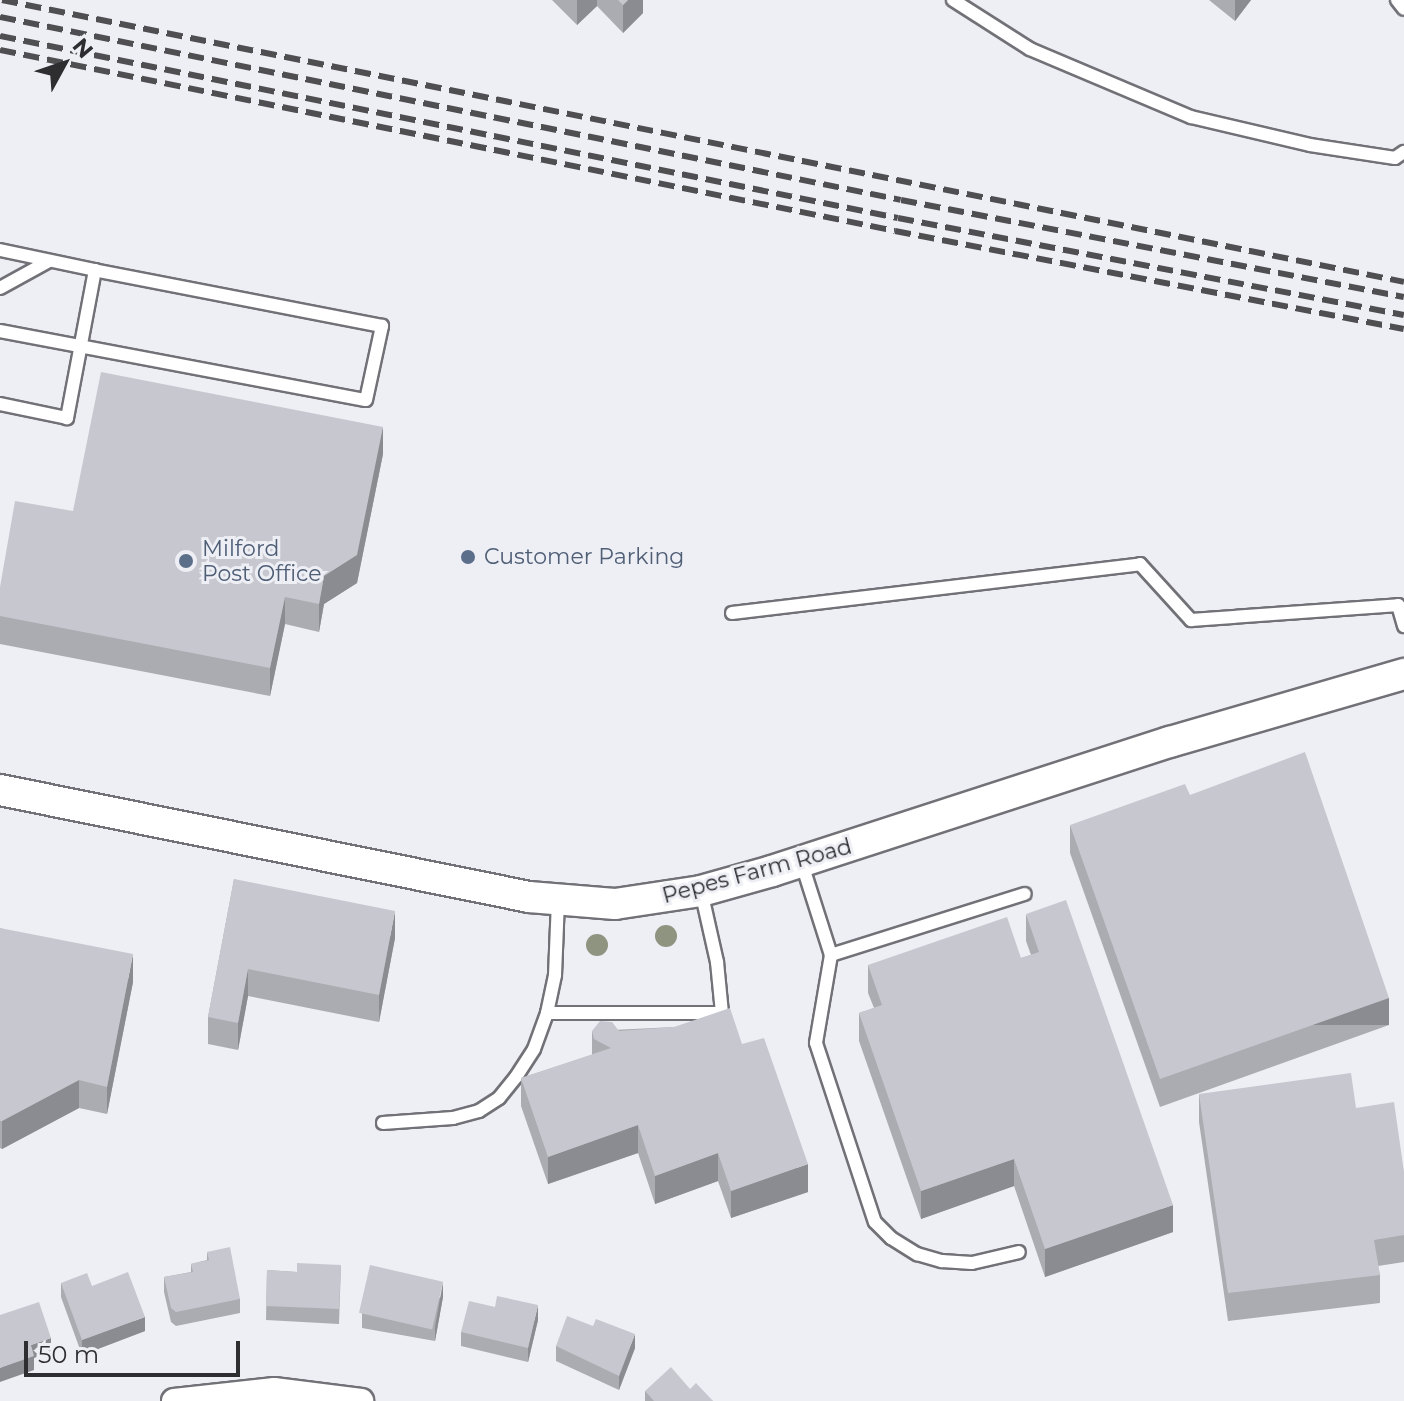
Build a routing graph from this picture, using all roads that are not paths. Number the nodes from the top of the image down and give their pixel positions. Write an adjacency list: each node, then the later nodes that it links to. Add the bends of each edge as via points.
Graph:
1 (953, 0): 4 (lane, via 1030,49 1191,117 1310,145 1395,158)
2 (1397, 0): 3 (lane)
3 (1404, 9)
4 (1404, 152)
5 (0, 250): 6 (lane)
6 (49, 261): 7 (lane); 8 (lane)
7 (95, 270): 10 (lane); 10 (lane, via 382,326 366,400)
8 (0, 288)
9 (0, 331): 10 (lane)
10 (81, 346): 11 (lane, via 67,418)
11 (0, 404)
12 (732, 613): 13 (lane, via 1140,564 1191,620 1398,605)
13 (1404, 626)
14 (1404, 674): 16 (street, Pepes Farm Road, via 1196,734)
15 (0, 790): 19 (street, Pepes Farm Road)
16 (801, 861): 17 (street, Pepes Farm Road); 20 (lane)
17 (701, 891): 19 (street, Pepes Farm Road, via 615,904); 21 (lane, via 722,1013)
18 (1025, 894): 20 (lane)
19 (558, 901): 21 (lane, via 555,975)
20 (831, 955): 23 (lane, via 816,1043 875,1222 917,1254 942,1261 972,1263)
21 (547, 1013): 22 (lane, via 534,1049 499,1098 453,1118)
22 (383, 1123)
23 (1019, 1252)
24 (174, 1401): 25 (street, via 274,1390)
25 (361, 1401)

